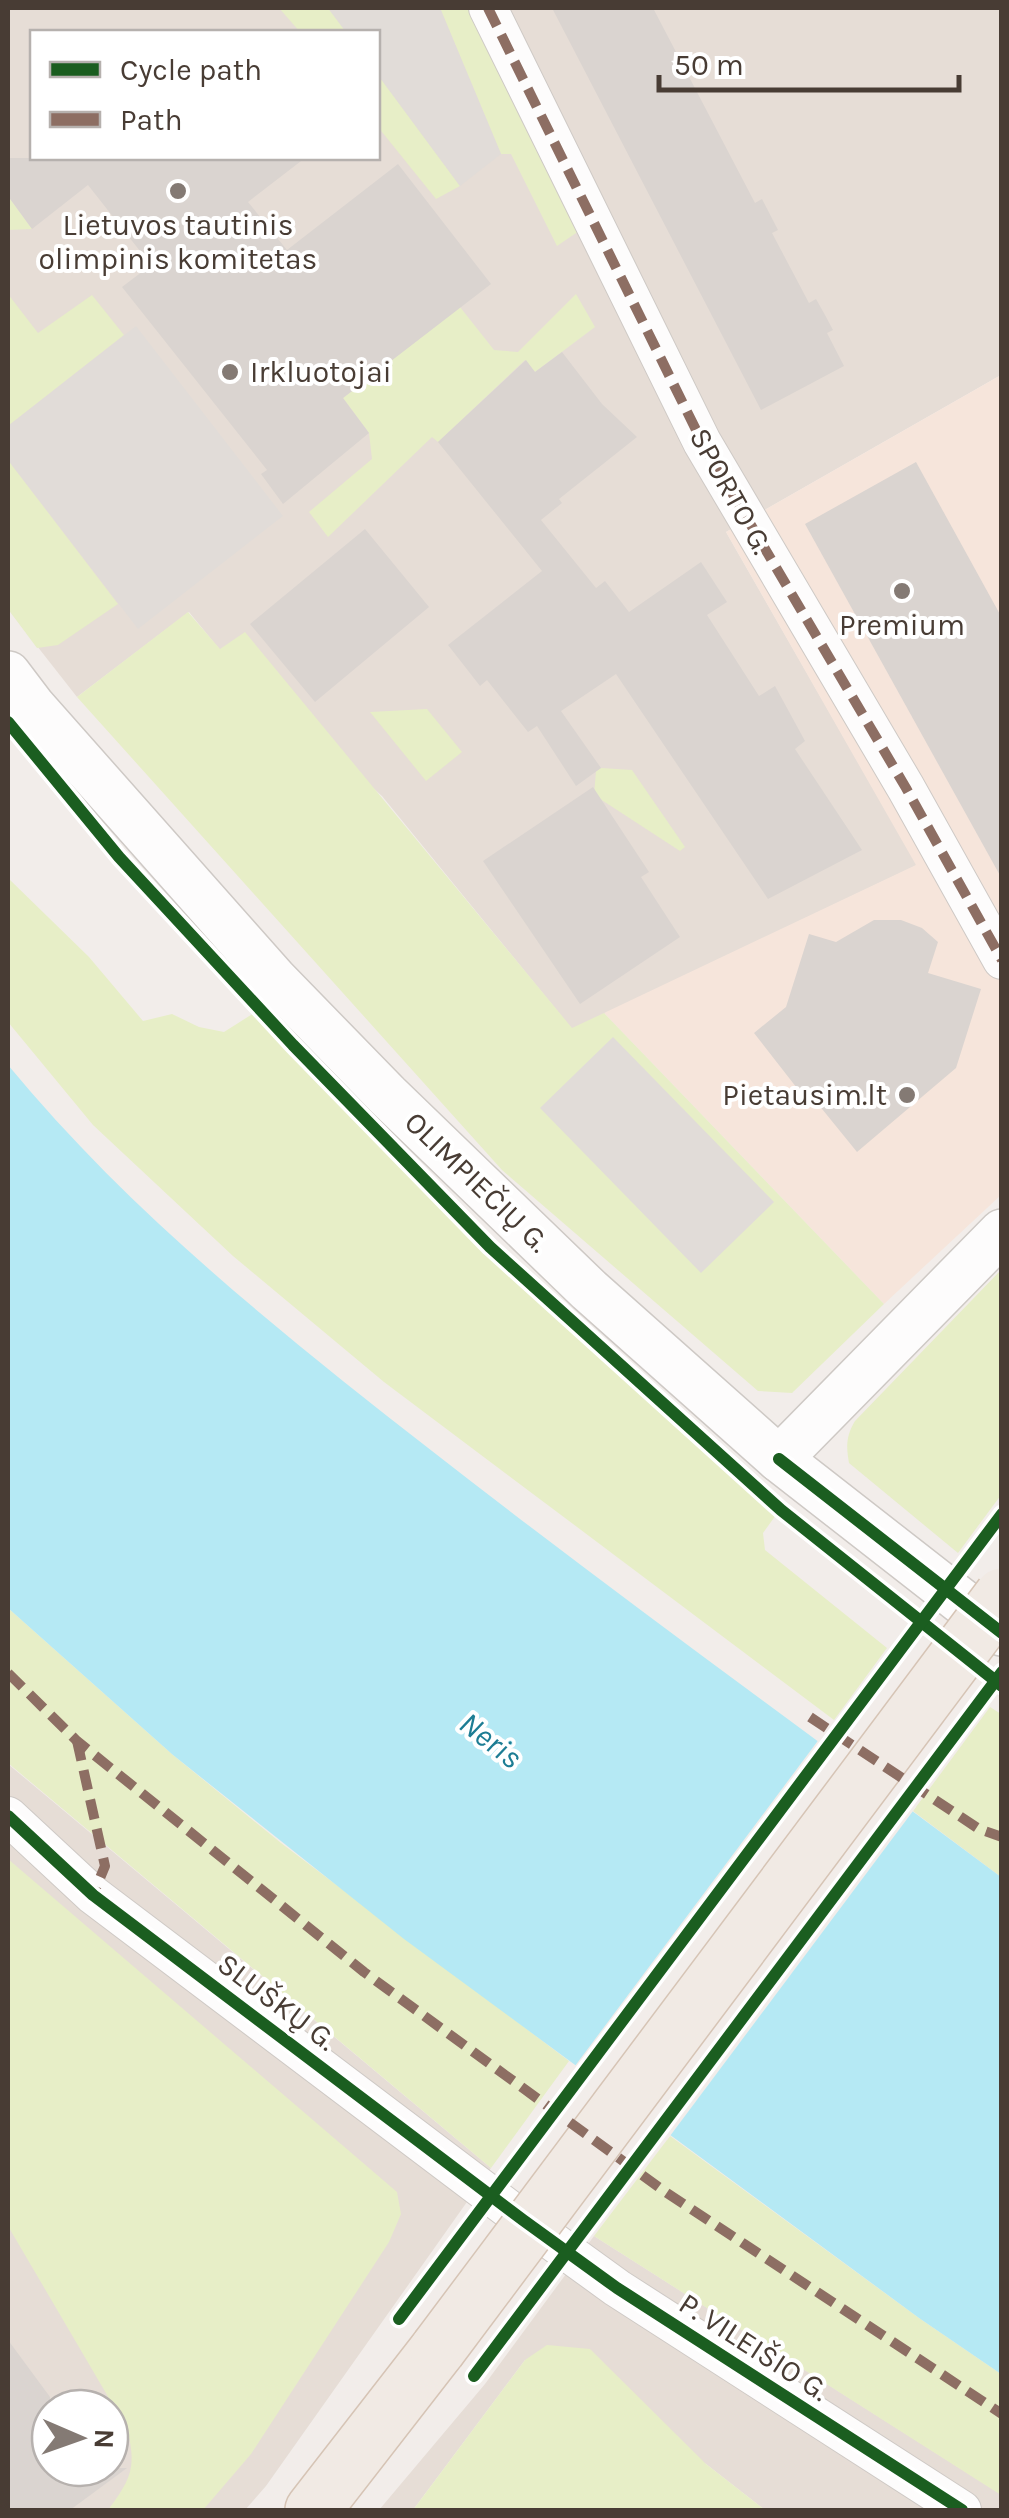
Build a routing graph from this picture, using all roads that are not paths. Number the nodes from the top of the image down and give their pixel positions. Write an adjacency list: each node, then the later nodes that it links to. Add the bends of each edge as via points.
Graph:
1 (488, 8): 3 (street, SPORTO G., via 702,442)
2 (8, 674): 5 (street, OLIMPIEČIŲ G., via 274,979 387,1096)
3 (1002, 960)
4 (1002, 1232): 5 (street)
5 (780, 1459): 7 (street, OLIMPIEČIŲ G.)
6 (1002, 1596): 10 (main road, bridge)
7 (1002, 1633)
8 (8, 1816): 9 (street, SLUŠKŲ G., via 93,1895)
9 (523, 2220): 11 (street, P. VILEIŠIO G., via 616,2288)
10 (314, 2510)
11 (962, 2510)

